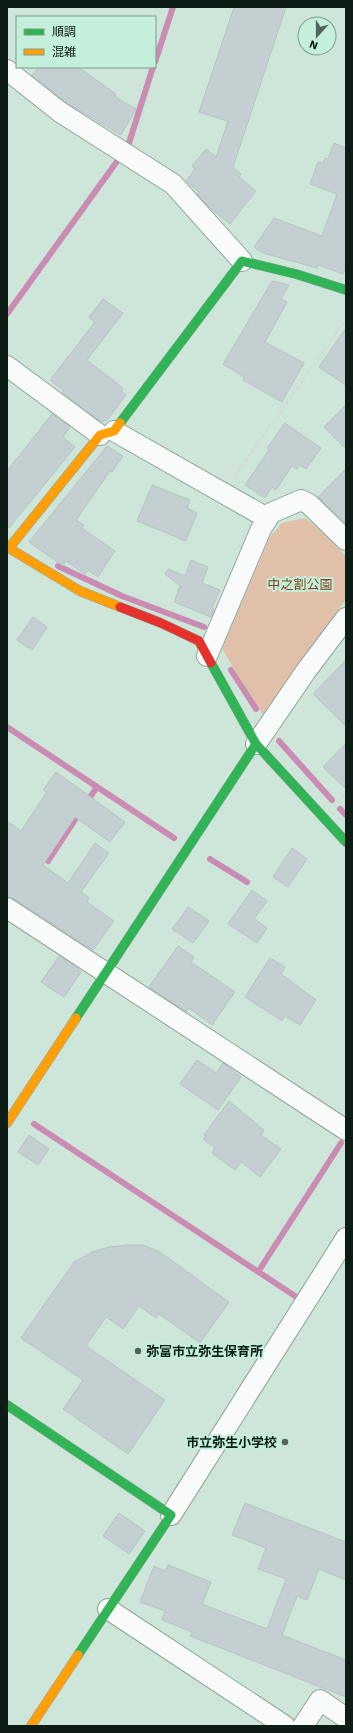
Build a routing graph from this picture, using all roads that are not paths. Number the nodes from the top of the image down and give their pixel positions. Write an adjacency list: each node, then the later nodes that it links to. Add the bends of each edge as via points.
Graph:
1 (7, 70): 2 (street, via 60,112 173,184)
2 (242, 261): 3 (street); 5 (street)
3 (346, 290)
4 (7, 366): 5 (street)
5 (107, 433): 6 (street); 8 (street)
6 (268, 518): 7 (street, via 271,513 301,500 309,504); 10 (street)
7 (346, 540)
8 (8, 548): 10 (street, via 80,591 199,641)
9 (346, 618): 11 (street)
10 (207, 656): 11 (street)
11 (256, 744): 12 (street); 14 (street)
12 (346, 842)
13 (7, 908): 14 (street)
14 (106, 973): 15 (street); 16 (street)
15 (7, 1123)
16 (346, 1130)
17 (346, 1238): 19 (street)
18 (7, 1405): 19 (street)
19 (171, 1515): 20 (street)
20 (108, 1609): 22 (street); 23 (street)
21 (346, 1718): 24 (street, via 320,1700)
22 (31, 1726)
23 (285, 1726)
24 (303, 1726)

